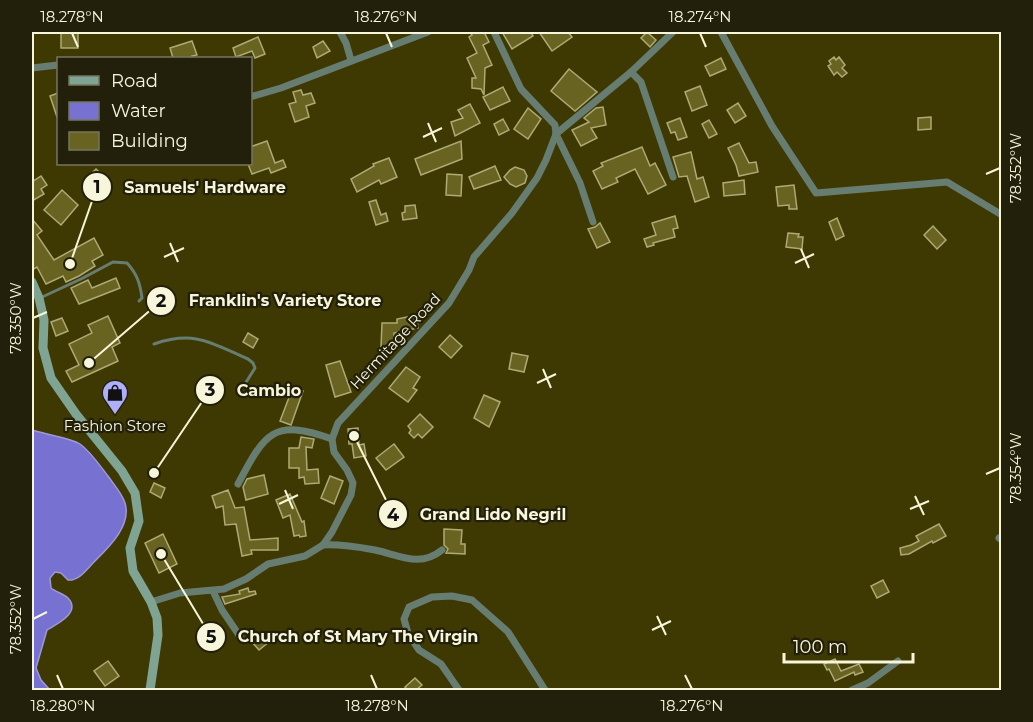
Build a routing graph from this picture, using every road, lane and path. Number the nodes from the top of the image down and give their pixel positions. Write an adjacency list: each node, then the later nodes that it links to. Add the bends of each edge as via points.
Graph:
1 (340, 32): 6 (street)
2 (428, 32): 6 (street)
3 (494, 32): 11 (street, via 520,89 547,114)
4 (673, 32): 9 (street, Hermitage Road)
5 (721, 32): 13 (street, via 771,126 816,193 948,182)
6 (351, 60): 10 (street)
7 (57, 65): 8 (street)
8 (32, 68)
9 (631, 72): 11 (street, Hermitage Road); 12 (street, via 641,82)
10 (252, 96)
11 (556, 134): 14 (street, via 580,183); 20 (street, Hermitage Road, via 537,178 474,256 449,303 338,423)
12 (673, 177)
13 (1002, 215)
14 (593, 222)
15 (32, 282): 16 (main road)
16 (39, 298): 17 (lane, via 113,262 127,263 135,272 142,298); 25 (main road, via 44,320 43,348 51,378 135,493 139,521 130,548 133,571)
17 (139, 301)
18 (154, 344): 19 (lane, via 172,338 196,338 248,359 255,368)
19 (243, 387)
20 (332, 439): 21 (street, via 308,430 276,431 264,442); 22 (street, via 334,452 353,483 351,495)
21 (238, 484)
22 (323, 545): 23 (street, via 378,551 402,559 425,559); 24 (street, via 305,556 268,564 236,585)
23 (442, 550)
24 (213, 591): 25 (street, via 180,593); 26 (street)
25 (151, 602): 28 (main road, via 158,635)
26 (241, 638)
27 (898, 661): 31 (street)
28 (150, 690)
29 (459, 690): 30 (street, via 441,664 419,650 408,633 404,619 409,607 432,597 472,600 508,632)
30 (545, 690)
31 (852, 690)

